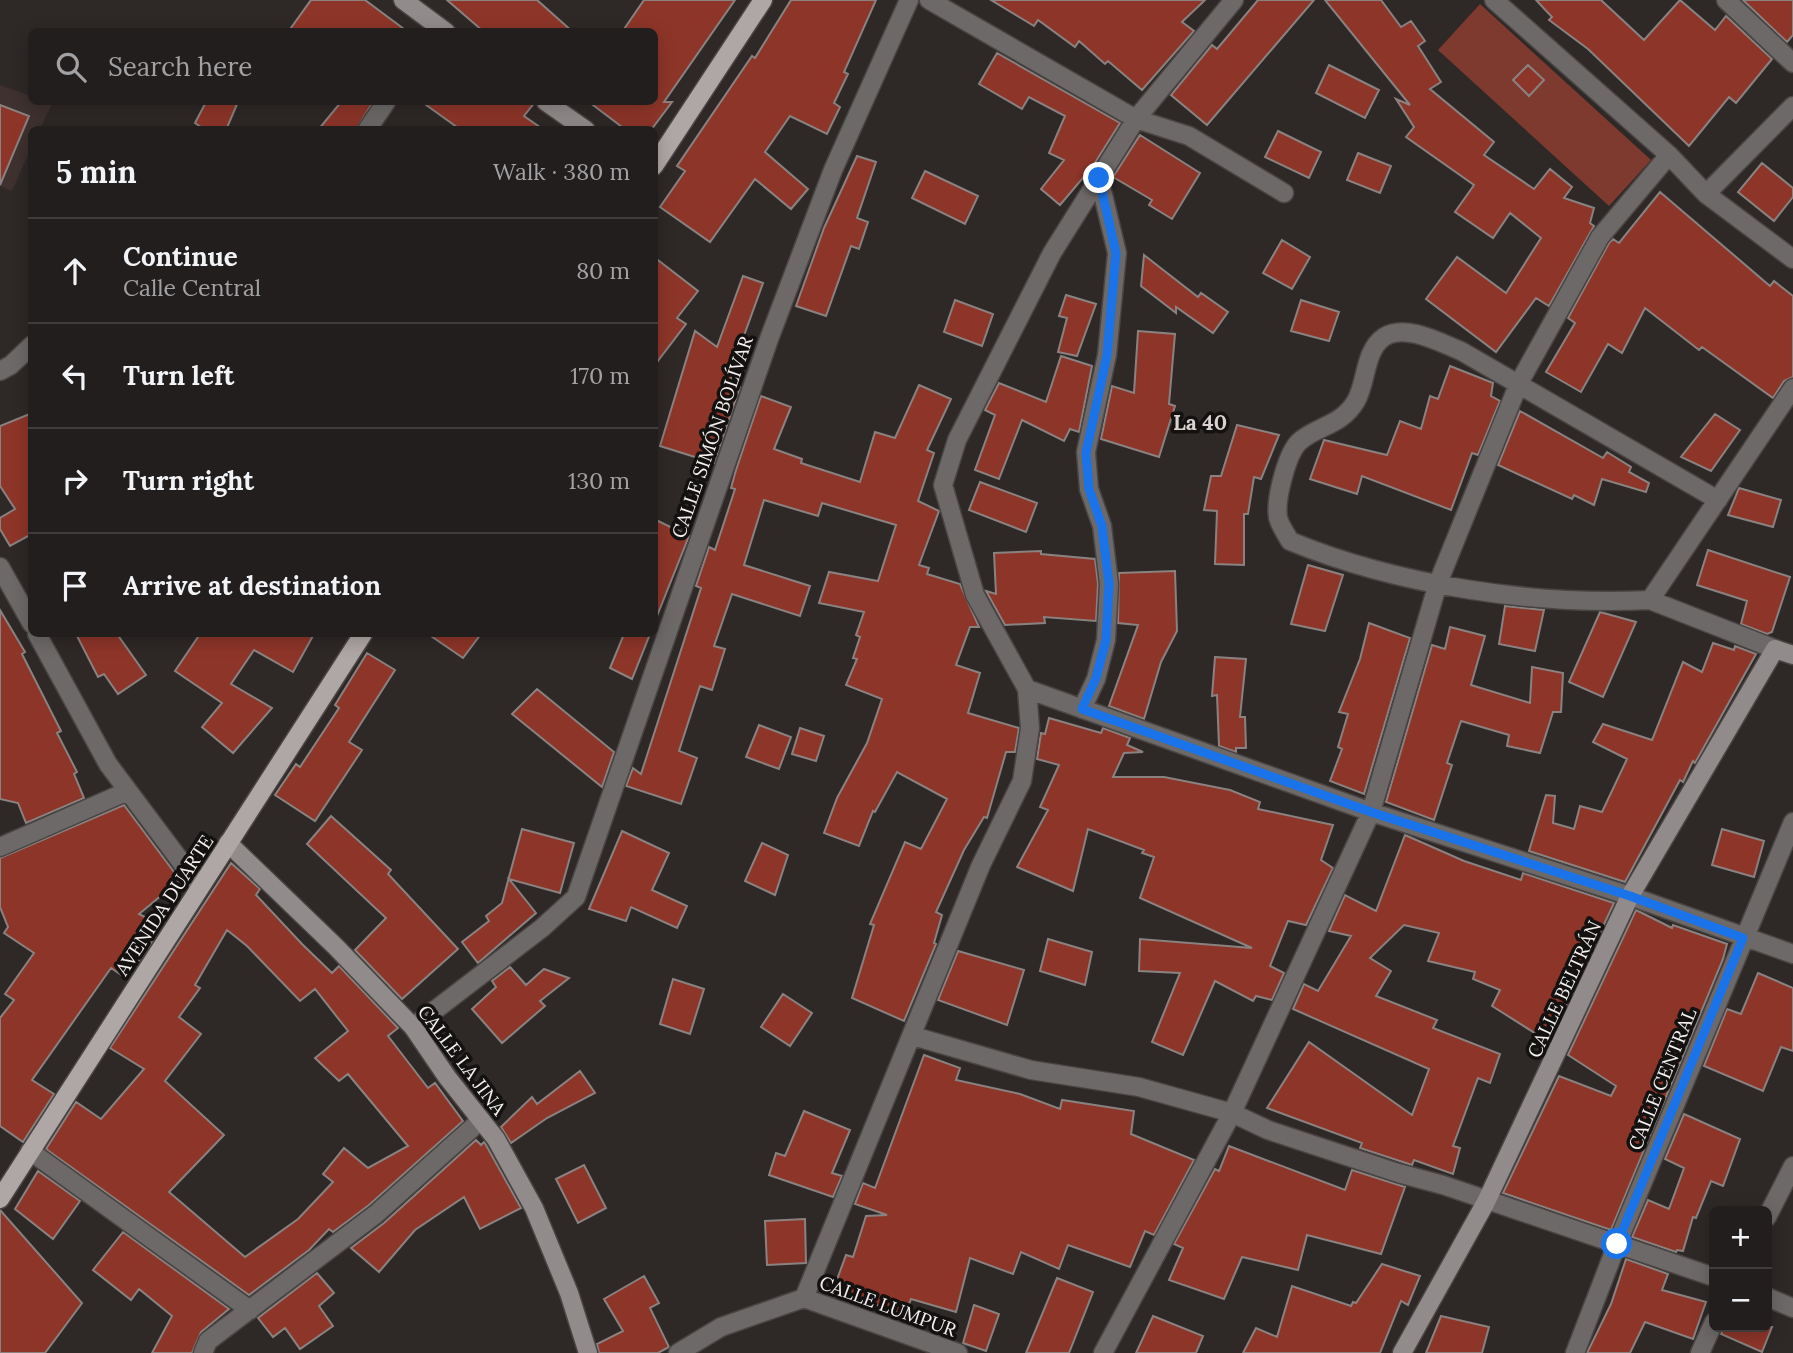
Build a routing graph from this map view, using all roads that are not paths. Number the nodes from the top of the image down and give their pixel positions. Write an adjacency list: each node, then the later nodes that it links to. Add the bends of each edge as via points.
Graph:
1 (403, 0): 8 (main road)
2 (763, 0): 17 (main road)
3 (909, 0): 46 (street, CALLE SIMÓN BOLÍVAR, via 833,170 769,339 576,897)
4 (929, 0): 13 (street)
5 (1234, 0): 13 (street)
6 (1494, 0): 16 (street)
7 (1726, 0): 9 (street)
8 (438, 28)
9 (1793, 63)
10 (384, 105): 14 (street)
11 (550, 105): 15 (main road)
12 (1793, 106): 20 (street)
13 (1136, 119): 18 (street); 19 (street, via 1189,136)
14 (370, 126)
15 (580, 126)
16 (1669, 155): 20 (street); 24 (street, via 1600,237)
17 (658, 160)
18 (1099, 178): 35 (street, via 1052,253 957,440 943,485 975,596); 36 (street, via 1116,253 1107,355 1086,453 1109,584 1106,640)
19 (1284, 193)
20 (1706, 194): 21 (street)
21 (1793, 259)
22 (28, 349): 23 (street)
23 (0, 371)
24 (1519, 383): 26 (street); 28 (street); 28 (street, via 1430,338 1406,333 1385,336 1374,349 1356,400 1336,423 1299,441 1286,461 1278,517 1290,541 1391,576)
25 (1793, 388): 26 (street)
26 (1718, 500): 29 (street)
27 (0, 567): 30 (street)
28 (1438, 583): 29 (street, via 1589,603); 38 (street)
29 (1650, 600): 33 (street)
30 (28, 617)
31 (39, 637): 37 (street, via 108,764)
32 (361, 637): 40 (main road, AVENIDA DUARTE)
33 (1775, 649): 34 (main road); 43 (main road, CALLE BELTRÁN)
34 (1793, 655)
35 (1027, 689): 36 (street); 47 (street, via 1030,728 1022,781 981,865)
36 (1082, 709): 38 (street)
37 (128, 791): 41 (street); 42 (street)
38 (1371, 812): 43 (street); 48 (street)
39 (1793, 822): 44 (street, CALLE CENTRAL)
40 (228, 844): 42 (main road, AVENIDA DUARTE); 46 (main road, CALLE LA JINA)
41 (0, 847)
42 (200, 887): 50 (main road, AVENIDA DUARTE)
43 (1630, 896): 44 (street); 53 (main road, CALLE BELTRÁN)
44 (1743, 938): 45 (street); 55 (street, CALLE CENTRAL)
45 (1793, 954)
46 (413, 1027): 49 (main road, CALLE LA JINA)
47 (912, 1036): 48 (street, via 1031,1070 1139,1087); 57 (street)
48 (1232, 1112): 53 (street, via 1268,1130); 66 (street)
49 (481, 1120): 60 (street, via 376,1214); 63 (main road, CALLE LA JINA, via 534,1208 569,1293)
50 (30, 1151): 52 (main road, AVENIDA DUARTE); 60 (street)
51 (1793, 1166): 54 (street)
52 (0, 1199)
53 (1486, 1202): 55 (street); 67 (main road, CALLE BELTRÁN)
54 (1772, 1207)
55 (1617, 1244): 56 (street); 68 (street, CALLE CENTRAL)
56 (1709, 1275)
57 (804, 1297): 64 (street, via 721,1327); 65 (street, CALLE LUMPUR)
58 (1772, 1299): 59 (street)
59 (1793, 1308)
60 (250, 1310): 62 (street, via 208,1341)
61 (1709, 1332): 69 (street)
62 (203, 1353)
63 (587, 1353)
64 (678, 1353)
65 (958, 1353)
66 (1103, 1353)
67 (1402, 1353)
68 (1575, 1353)
69 (1700, 1353)

